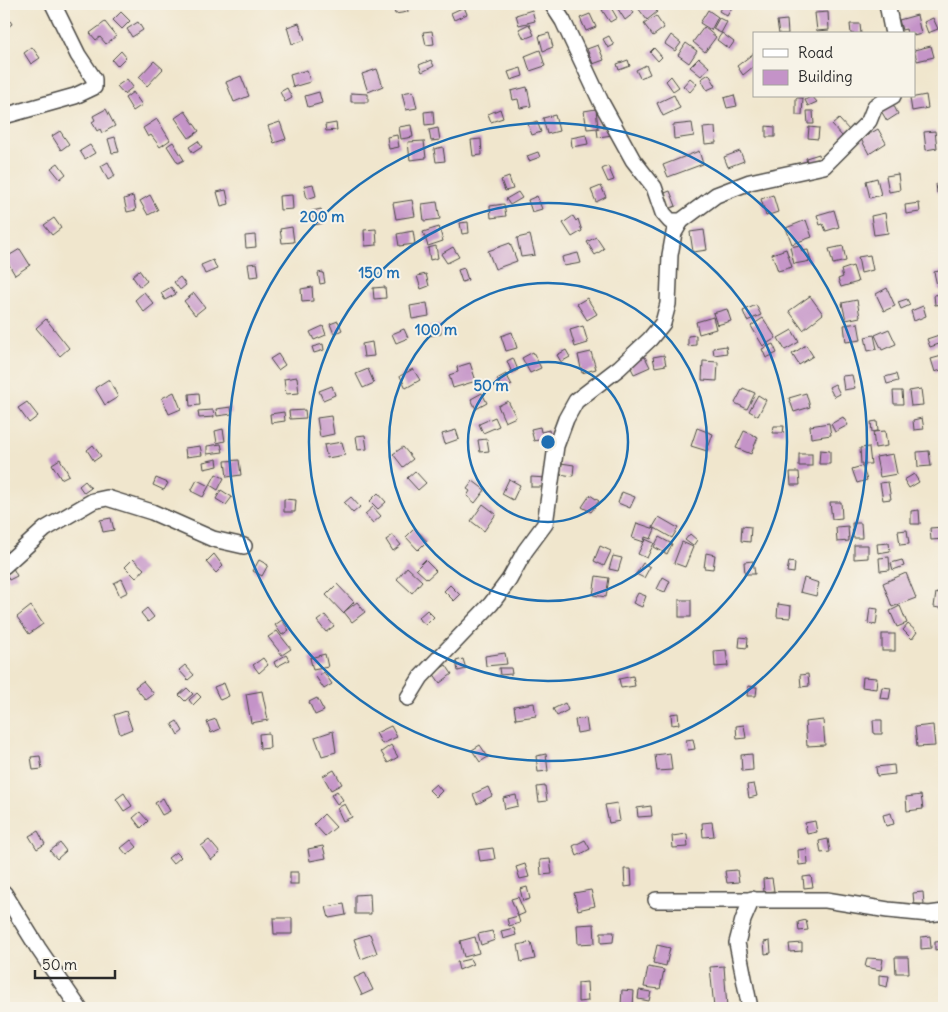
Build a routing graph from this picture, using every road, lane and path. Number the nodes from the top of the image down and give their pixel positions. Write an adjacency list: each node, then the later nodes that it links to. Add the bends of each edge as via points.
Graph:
1 (53, 4): 6 (street, via 64,30 94,79 94,87 75,96)
2 (552, 4): 7 (street, via 633,160 654,187 663,213 670,221)
3 (887, 4): 4 (street)
4 (893, 32)
5 (889, 98): 7 (street, via 874,106 869,121 824,166 750,182 716,195)
6 (4, 116)
7 (681, 221): 10 (street, via 674,233 668,304 662,323 619,368 576,401 556,446 545,524 491,604 421,677)
8 (244, 546): 9 (street, via 213,539 152,512 107,498 93,501 45,529)
9 (4, 566)
10 (408, 698)
11 (4, 893): 15 (street)
12 (752, 899): 13 (street); 14 (street, via 826,900 929,914); 16 (street, via 737,943)
13 (656, 900)
14 (944, 912)
15 (80, 1008)
16 (750, 1008)

